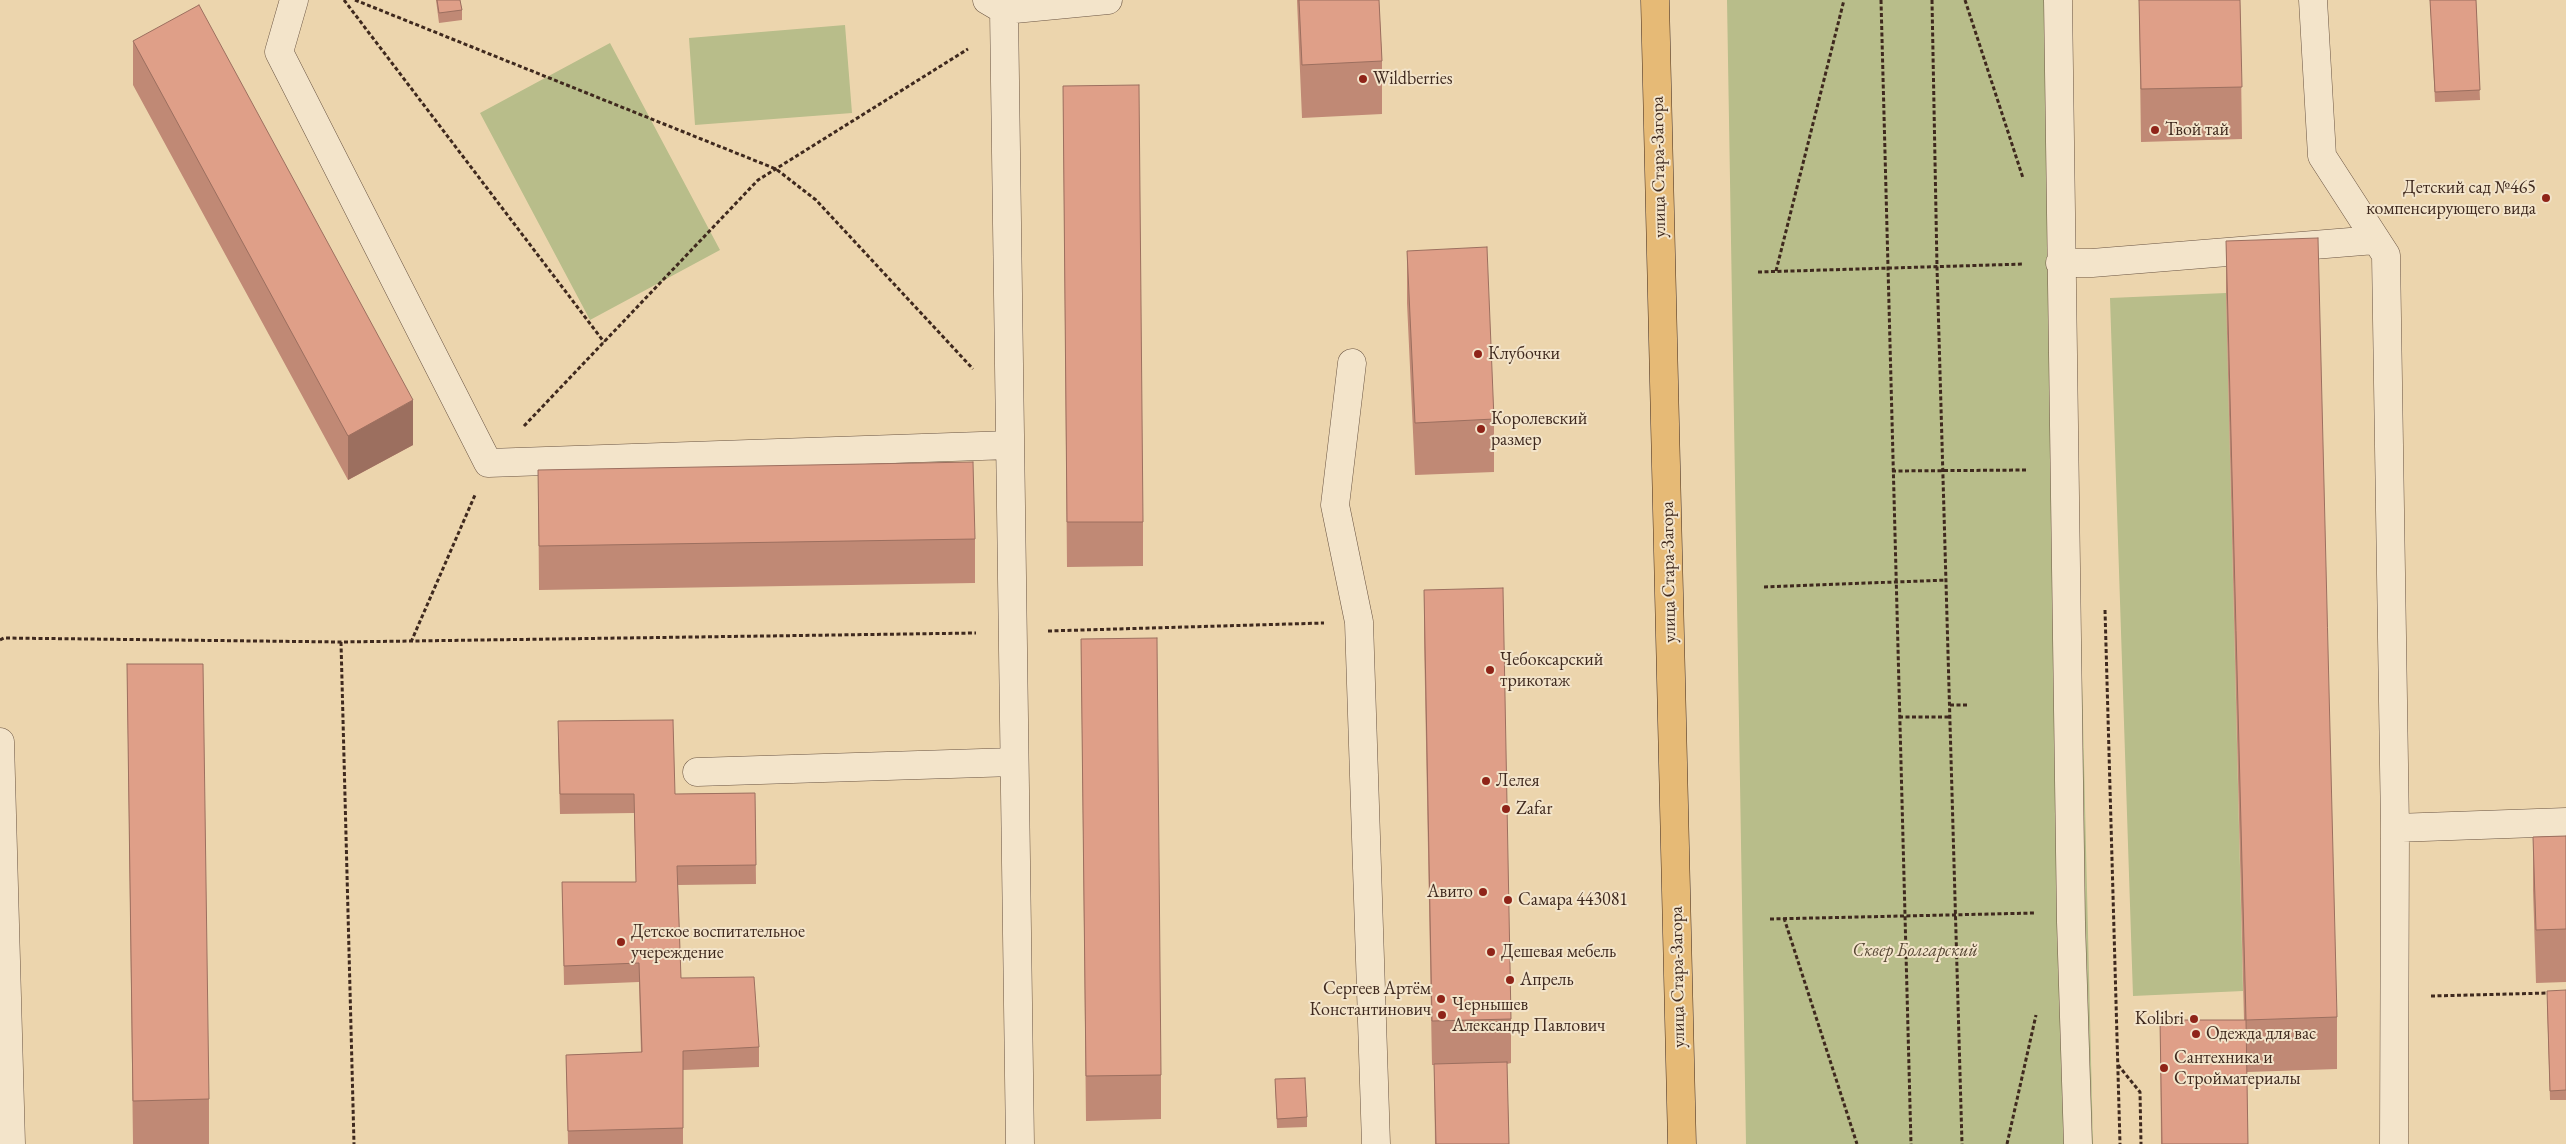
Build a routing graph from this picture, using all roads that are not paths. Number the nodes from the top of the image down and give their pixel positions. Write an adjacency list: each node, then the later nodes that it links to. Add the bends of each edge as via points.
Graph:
1 (294, 0): 10 (lane, via 279,52 488,463)
2 (1108, 0): 6 (lane)
3 (1656, 0): 19 (main road, улица Стара-Загора)
4 (2058, 0): 8 (lane)
5 (2313, 0): 7 (lane, via 2322,156)
6 (999, 12): 10 (lane)
7 (2375, 240): 8 (lane); 15 (lane, via 2386,256)
8 (2060, 264): 20 (lane)
9 (1352, 363): 18 (lane, via 1335,505 1359,621)
10 (1010, 446): 12 (lane)
11 (0, 742): 16 (lane)
12 (1014, 762): 13 (lane); 17 (lane)
13 (697, 772)
14 (2566, 822): 15 (lane)
15 (2395, 828): 21 (lane)
16 (11, 1144)
17 (1020, 1144)
18 (1376, 1144)
19 (1682, 1144)
20 (2078, 1144)
21 (2394, 1144)

